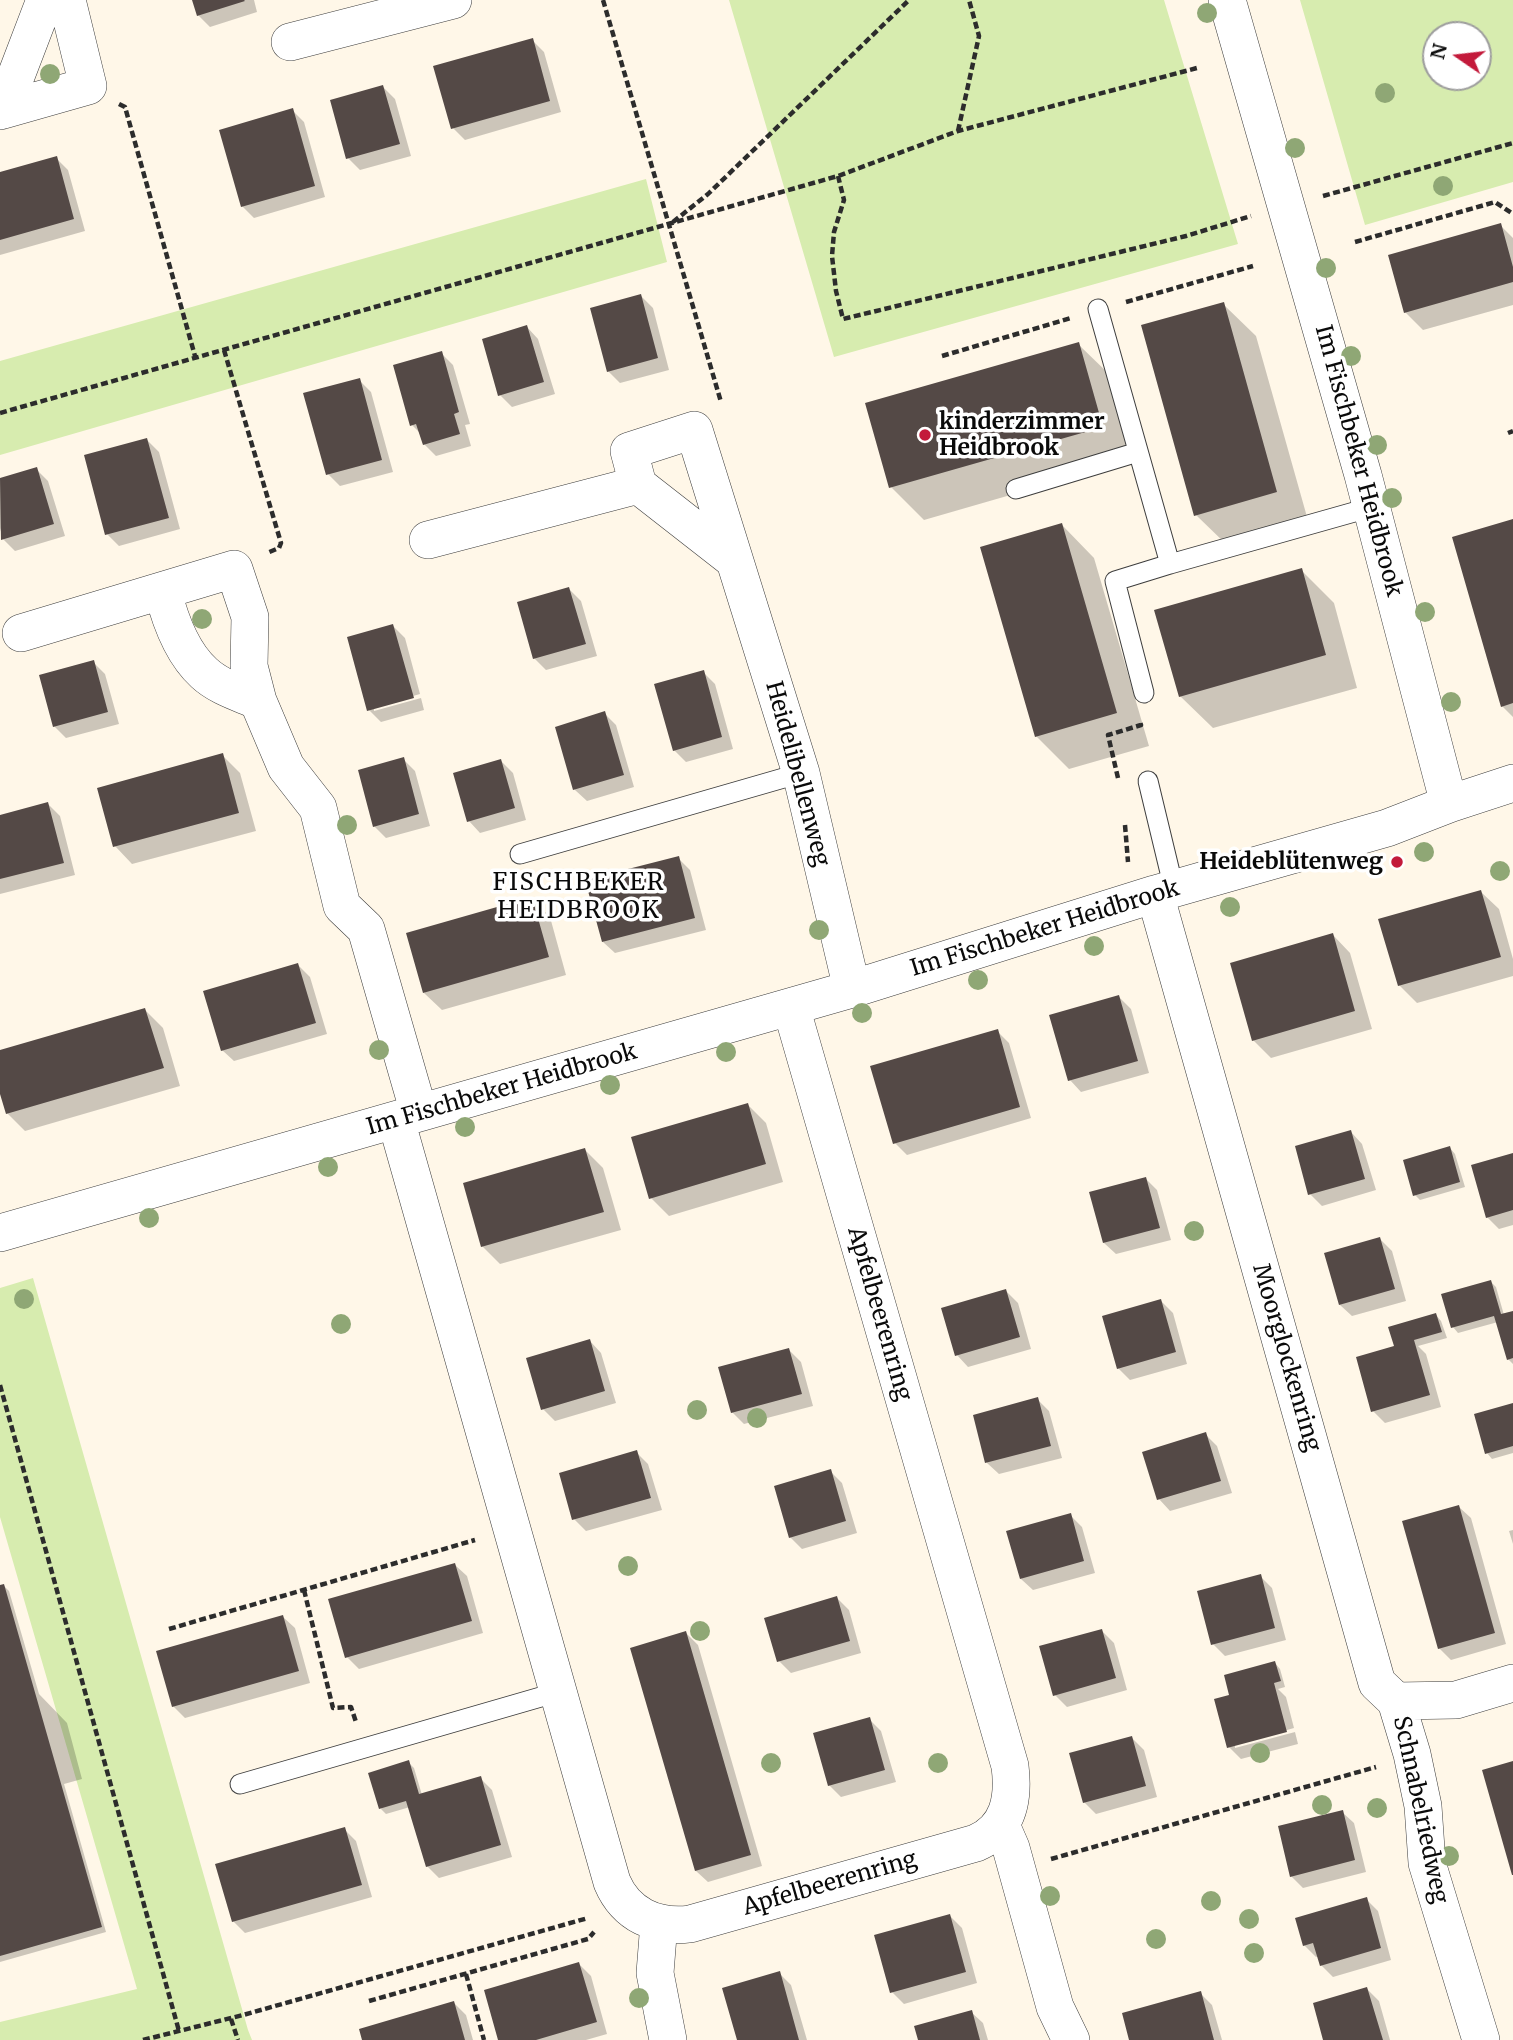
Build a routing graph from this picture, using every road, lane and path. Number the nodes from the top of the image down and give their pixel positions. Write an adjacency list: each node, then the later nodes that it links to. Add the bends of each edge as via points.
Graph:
1 (45, 0): 11 (street)
2 (67, 0): 10 (street)
3 (453, 0): 8 (street)
4 (603, 0): 17 (path)
5 (909, 0): 17 (path, via 708,194)
6 (969, 0): 12 (path, via 979,36)
7 (1227, 0): 15 (street, Im Fischbeker Heidbrook)
8 (290, 43)
9 (1198, 68): 12 (path)
10 (88, 86): 11 (street); 21 (path, via 125,107)
11 (1, 110)
12 (958, 131): 14 (path)
13 (1513, 143): 15 (path)
14 (838, 176): 15 (path, via 844,200 832,256 843,318 1186,236); 17 (path)
15 (1287, 206): 27 (street, Im Fischbeker Heidbrook)
16 (1513, 214): 18 (path, via 1494,202)
17 (669, 225): 20 (path); 23 (path, via 726,417)
18 (1355, 242)
19 (1098, 310): 24 (lane)
20 (224, 350): 21 (path); 31 (path, via 281,543)
21 (195, 356): 22 (path)
22 (0, 413)
23 (694, 430): 25 (street, via 629,451); 29 (street, Heidelibellenweg)
24 (1138, 452): 26 (lane); 30 (lane)
25 (638, 485): 28 (street); 29 (street)
26 (1016, 489)
27 (1371, 507): 30 (lane); 39 (street, Im Fischbeker Heidbrook)
28 (428, 540)
29 (734, 560): 36 (street, Heidelibellenweg)
30 (1170, 564): 34 (lane, via 1115,581)
31 (234, 569): 32 (street); 35 (street, via 250,617 248,666)
32 (163, 592): 33 (street); 35 (street, via 170,620 204,673)
33 (21, 633)
34 (1144, 693)
35 (258, 701): 44 (street, via 286,767 318,808 342,905 366,929)
36 (800, 773): 40 (lane); 42 (street, Heidelibellenweg)
37 (1148, 781): 41 (lane)
38 (1513, 783): 39 (street)
39 (1449, 804): 41 (street, Im Fischbeker Heidbrook, via 1387,828)
40 (520, 854)
41 (1165, 892): 42 (street, Im Fischbeker Heidbrook); 52 (street, Moorglockenring, via 1377,1683)
42 (852, 989): 43 (street, Im Fischbeker Heidbrook)
43 (791, 1007): 44 (street, Im Fischbeker Heidbrook); 56 (street, Apfelbeerenring, via 1010,1766 1009,1807)
44 (407, 1117): 45 (street, Im Fischbeker Heidbrook); 51 (street)
45 (0, 1233)
46 (0, 1385): 64 (path)
47 (475, 1540): 48 (path)
48 (304, 1590): 49 (path); 53 (path, via 333,1708 351,1707)
49 (170, 1629)
50 (1513, 1683): 52 (street, via 1456,1699)
51 (558, 1692): 53 (lane); 58 (street)
52 (1396, 1701): 54 (street, Schnabelriedweg)
53 (364, 1749): 55 (lane)
54 (1412, 1754): 57 (path, via 1361,1773); 70 (street, Schnabelriedweg, via 1423,1805 1427,1863)
55 (240, 1784)
56 (1001, 1825): 57 (street); 59 (street, Apfelbeerenring, via 976,1843 690,1924)
57 (1017, 1868): 69 (street, via 1055,2007)
58 (621, 1900): 59 (street, Apfelbeerenring, via 639,1915); 63 (path, via 578,1922)
59 (659, 1923): 68 (street, via 655,1973)
60 (594, 1932): 61 (path, via 588,1939)
61 (466, 1974): 62 (path); 67 (path)
62 (369, 2001)
63 (231, 2019): 64 (path); 66 (path)
64 (179, 2031): 65 (path)
65 (144, 2040)
66 (238, 2040)
67 (484, 2040)
68 (668, 2040)
69 (1072, 2040)
70 (1481, 2040)

